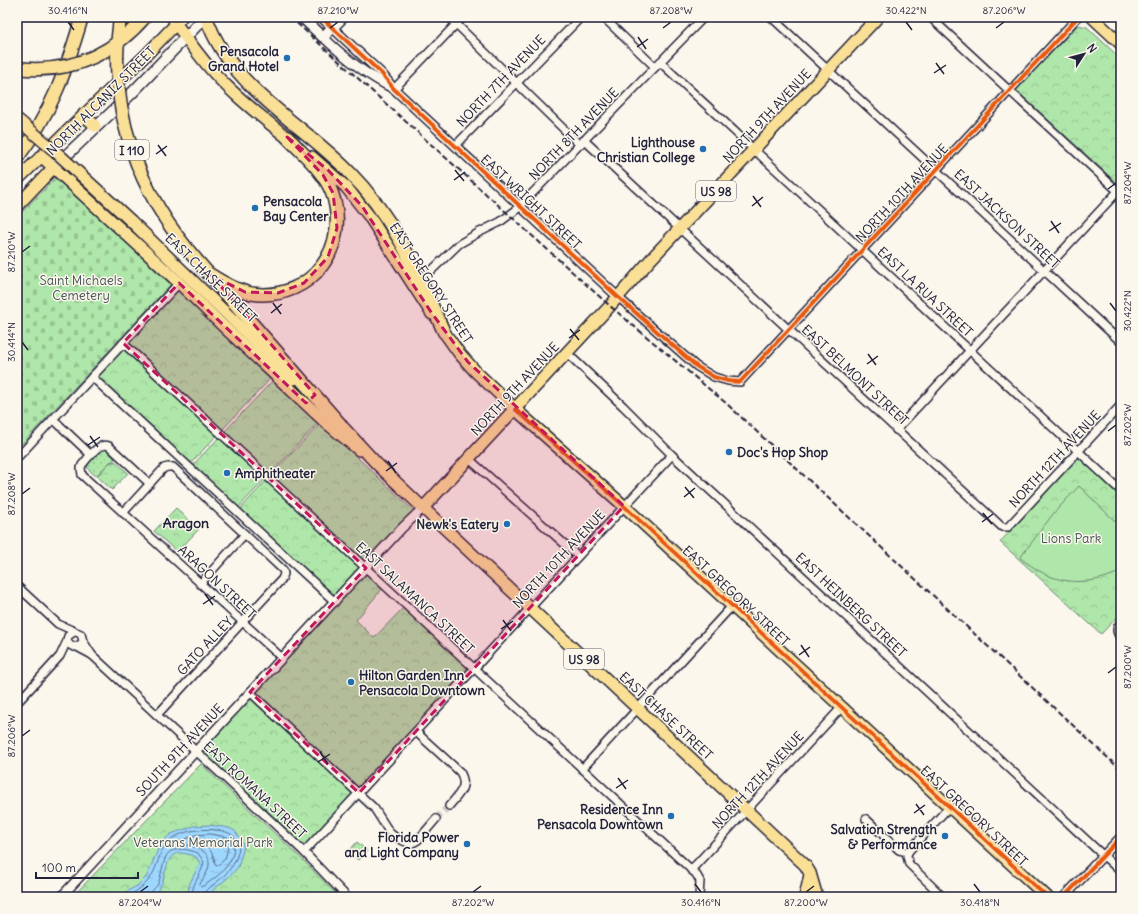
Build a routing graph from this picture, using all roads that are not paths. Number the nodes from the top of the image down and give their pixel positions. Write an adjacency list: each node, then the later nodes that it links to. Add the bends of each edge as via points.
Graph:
1 (82, 17): 38 (highway, via 49,109)
2 (120, 17): 49 (highway, I 110, bridge, via 117,70 123,116 132,151 146,185 164,218)
3 (145, 17): 25 (highway, bridge, via 113,46 83,62 45,70)
4 (205, 17): 21 (main road, NORTH ALCANIZ STREET); 53 (highway, via 222,52 239,74 254,90 339,162 377,204 402,243)
5 (302, 17): 22 (main road, EAST WRIGHT STREET)
6 (321, 17): 20 (street, EAST WRIGHT STREET)
7 (343, 17): 20 (main road)
8 (448, 17): 19 (street, EAST BELMONT STREET)
9 (463, 17): 19 (street)
10 (581, 17): 27 (street, NORTH 7TH AVENUE)
11 (603, 17): 24 (street, EAST LA RUA STREET)
12 (704, 17): 24 (street, NORTH 8TH AVENUE)
13 (771, 17): 26 (street, EAST JACKSON STREET)
14 (878, 17): 26 (main road, NORTH 9TH AVENUE / US 98)
15 (930, 17): 29 (street)
16 (1078, 17): 29 (street, NORTH 10TH AVENUE)
17 (1092, 17): 23 (main road)
18 (177, 19): 21 (main road, EAST GREGORY STREET); 30 (main road, NORTH ALCANIZ STREET, via 147,54)
19 (456, 24): 27 (street, EAST BELMONT STREET); 28 (street)
20 (332, 28): 22 (main road); 28 (street, EAST WRIGHT STREET, via 382,74)
21 (186, 37): 32 (main road, NORTH ALCANIZ STREET); 33 (main road, EAST GREGORY STREET, via 204,62 229,88)
22 (323, 37): 28 (street, EAST WRIGHT STREET, via 376,80)
23 (1121, 44)
24 (657, 65): 34 (street, NORTH 8TH AVENUE); 36 (street, EAST LA RUA STREET)
25 (17, 68)
26 (828, 70): 36 (main road, NORTH 9TH AVENUE / US 98); 40 (street, EAST JACKSON STREET)
27 (516, 83): 34 (street, EAST BELMONT STREET); 35 (street, NORTH 7TH AVENUE)
28 (394, 89): 35 (street, EAST WRIGHT STREET)
29 (1010, 90): 40 (street, NORTH 10TH AVENUE); 42 (street)
30 (84, 114): 32 (main road); 37 (main road, NORTH ALCANIZ STREET)
31 (17, 119): 63 (main road, EAST CHASE STREET, bridge, via 131,220)
32 (96, 126): 39 (main road, NORTH ALCANIZ STREET)
33 (287, 137): 49 (highway, via 322,176 333,193 337,228 328,257 316,273 304,282 278,293 245,292); 53 (main road, EAST GREGORY STREET, via 332,174 362,206)
34 (582, 142): 44 (street, NORTH 8TH AVENUE); 45 (street, EAST BELMONT STREET)
35 (456, 145): 44 (street, EAST WRIGHT STREET)
36 (754, 150): 45 (main road, NORTH 9TH AVENUE / US 98); 46 (street, EAST LA RUA STREET)
37 (41, 156): 39 (main road, EAST CHASE STREET); 41 (main road, NORTH ALCANIZ STREET)
38 (17, 158)
39 (53, 168): 43 (main road, NORTH ALCANIZ STREET); 50 (main road, EAST CHASE STREET)
40 (936, 170): 46 (street, NORTH 10TH AVENUE); 48 (street, EAST JACKSON STREET)
41 (17, 180)
42 (1120, 191): 48 (street)
43 (17, 206)
44 (520, 206): 47 (street, NORTH 8TH AVENUE, via 500,222 459,244); 51 (street, EAST WRIGHT STREET)
45 (680, 230): 51 (main road, NORTH 9TH AVENUE / US 98); 52 (street, EAST BELMONT STREET)
46 (862, 250): 52 (street, NORTH 10TH AVENUE); 56 (street, EAST LA RUA STREET)
47 (432, 270)
48 (1045, 271): 54 (street, EAST JACKSON STREET); 56 (street)
49 (211, 276): 63 (highway)
50 (179, 283): 55 (street); 70 (main road, EAST CHASE STREET, via 322,419)
51 (618, 297): 57 (main road, NORTH 9TH AVENUE / US 98); 59 (street, EAST WRIGHT STREET, via 696,366 714,377)
52 (788, 330): 59 (street, NORTH 10TH AVENUE); 64 (street, EAST BELMONT STREET)
53 (444, 332): 61 (main road, EAST GREGORY STREET, via 475,371)
54 (1121, 342)
55 (123, 343): 58 (street); 79 (street, EAST SALAMANCA STREET)
56 (970, 351): 64 (street); 65 (street, EAST LA RUA STREET)
57 (567, 353): 61 (main road, NORTH 9TH AVENUE / US 98); 67 (street, EAST HEINBERG STREET)
58 (92, 377): 62 (street); 82 (street)
59 (740, 382)
60 (1121, 406): 65 (street, NORTH 12TH AVENUE)
61 (515, 409): 69 (main road, NORTH 9TH AVENUE / US 98); 73 (main road, EAST GREGORY STREET)
62 (53, 419): 66 (street); 68 (street)
63 (340, 424): 70 (main road, EAST CHASE STREET)
64 (896, 430): 76 (street, EAST BELMONT STREET)
65 (1078, 451): 72 (street, EAST LA RUA STREET); 76 (street, NORTH 12TH AVENUE)
66 (91, 455): 71 (street, via 100,446 109,446); 75 (street, ARAGON STREET, via 82,465 82,475)
67 (672, 455): 73 (street, NORTH 10TH AVENUE); 115 (street, EAST HEINBERG STREET)
68 (17, 458)
69 (468, 458): 74 (main road, NORTH 9TH AVENUE / US 98); 78 (street)
70 (377, 464): 74 (main road, EAST CHASE STREET)
71 (150, 484): 75 (street); 77 (street, via 164,468 173,468)
72 (1121, 491)
73 (624, 506): 78 (street, NORTH 10TH AVENUE); 83 (main road, EAST GREGORY STREET)
74 (422, 508): 79 (street, NORTH 9TH AVENUE); 84 (main road, EAST CHASE STREET / US 98)
75 (123, 513): 80 (street, ARAGON STREET)
76 (1005, 528)
77 (245, 534): 80 (street); 87 (street, GATO ALLEY, via 283,570 284,574)
78 (578, 556): 84 (street, NORTH 10TH AVENUE)
79 (366, 568): 82 (street, NORTH 9TH AVENUE); 97 (street, EAST SALAMANCA STREET)
80 (200, 584): 87 (street, ARAGON STREET)
81 (17, 586): 88 (street)
82 (335, 602): 85 (street, NORTH 9TH AVENUE)
83 (732, 606): 100 (main road, EAST GREGORY STREET); 101 (street)
84 (530, 609): 97 (street, NORTH 10TH AVENUE); 101 (main road, EAST CHASE STREET / US 98)
85 (318, 620): 96 (street, SOUTH 9TH AVENUE)
86 (1121, 622): 90 (street, via 1117,629)
87 (243, 623): 96 (street, ARAGON STREET); 102 (street, GATO ALLEY)
88 (58, 624): 89 (street); 91 (street)
89 (74, 632): 91 (street); 92 (street, via 81,634)
90 (1121, 638)
91 (67, 640): 93 (street, via 70,645); 95 (street)
92 (83, 641): 93 (street); 94 (street, EAST ROMANA STREET)
93 (76, 647): 94 (street, EAST ROMANA STREET); 95 (street)
94 (92, 655): 102 (street, EAST ROMANA STREET)
95 (60, 656): 99 (street)
96 (282, 658): 98 (street, SOUTH 9TH AVENUE)
97 (474, 669): 103 (street, NORTH 10TH AVENUE); 105 (street, EAST SALAMANCA STREET)
98 (250, 692): 104 (street, SOUTH 9TH AVENUE); 106 (street)
99 (17, 703)
100 (842, 707): 108 (main road, EAST GREGORY STREET); 109 (street, NORTH 12TH AVENUE)
101 (637, 709): 105 (street); 109 (main road, EAST CHASE STREET / US 98)
102 (157, 715): 104 (street, EAST ROMANA STREET)
103 (416, 732): 106 (street, NORTH 10TH AVENUE); 107 (street, via 463,776 464,786 461,792)
104 (196, 751): 113 (street, EAST ROMANA STREET); 120 (street, SOUTH 9TH AVENUE)
105 (582, 769): 116 (street, EAST SALAMANCA STREET)
106 (358, 793): 110 (street, via 379,814 390,833 402,841 413,843 418,840); 113 (street, NORTH 10TH AVENUE)
107 (448, 806)
108 (949, 807): 114 (street); 125 (main road, EAST GREGORY STREET)
109 (747, 810): 116 (street, NORTH 12TH AVENUE); 118 (main road, EAST CHASE STREET / US 98, via 805,865)
110 (436, 819)
111 (866, 819): 114 (street, via 899,850)
112 (1121, 837): 115 (street)
113 (304, 852): 119 (street, EAST ROMANA STREET)
114 (908, 852): 124 (street, via 909,864)
115 (1103, 855): 117 (street, EAST HEINBERG STREET); 126 (street)
116 (691, 870): 121 (street, EAST SALAMANCA STREET, via 699,877)
117 (1121, 872)
118 (810, 873): 122 (main road); 123 (main road, EAST CHASE STREET / US 98)
119 (347, 895)
120 (62, 896)
121 (699, 897)
122 (805, 897)
123 (817, 897)
124 (943, 897)
125 (1047, 897)
126 (1064, 897)

